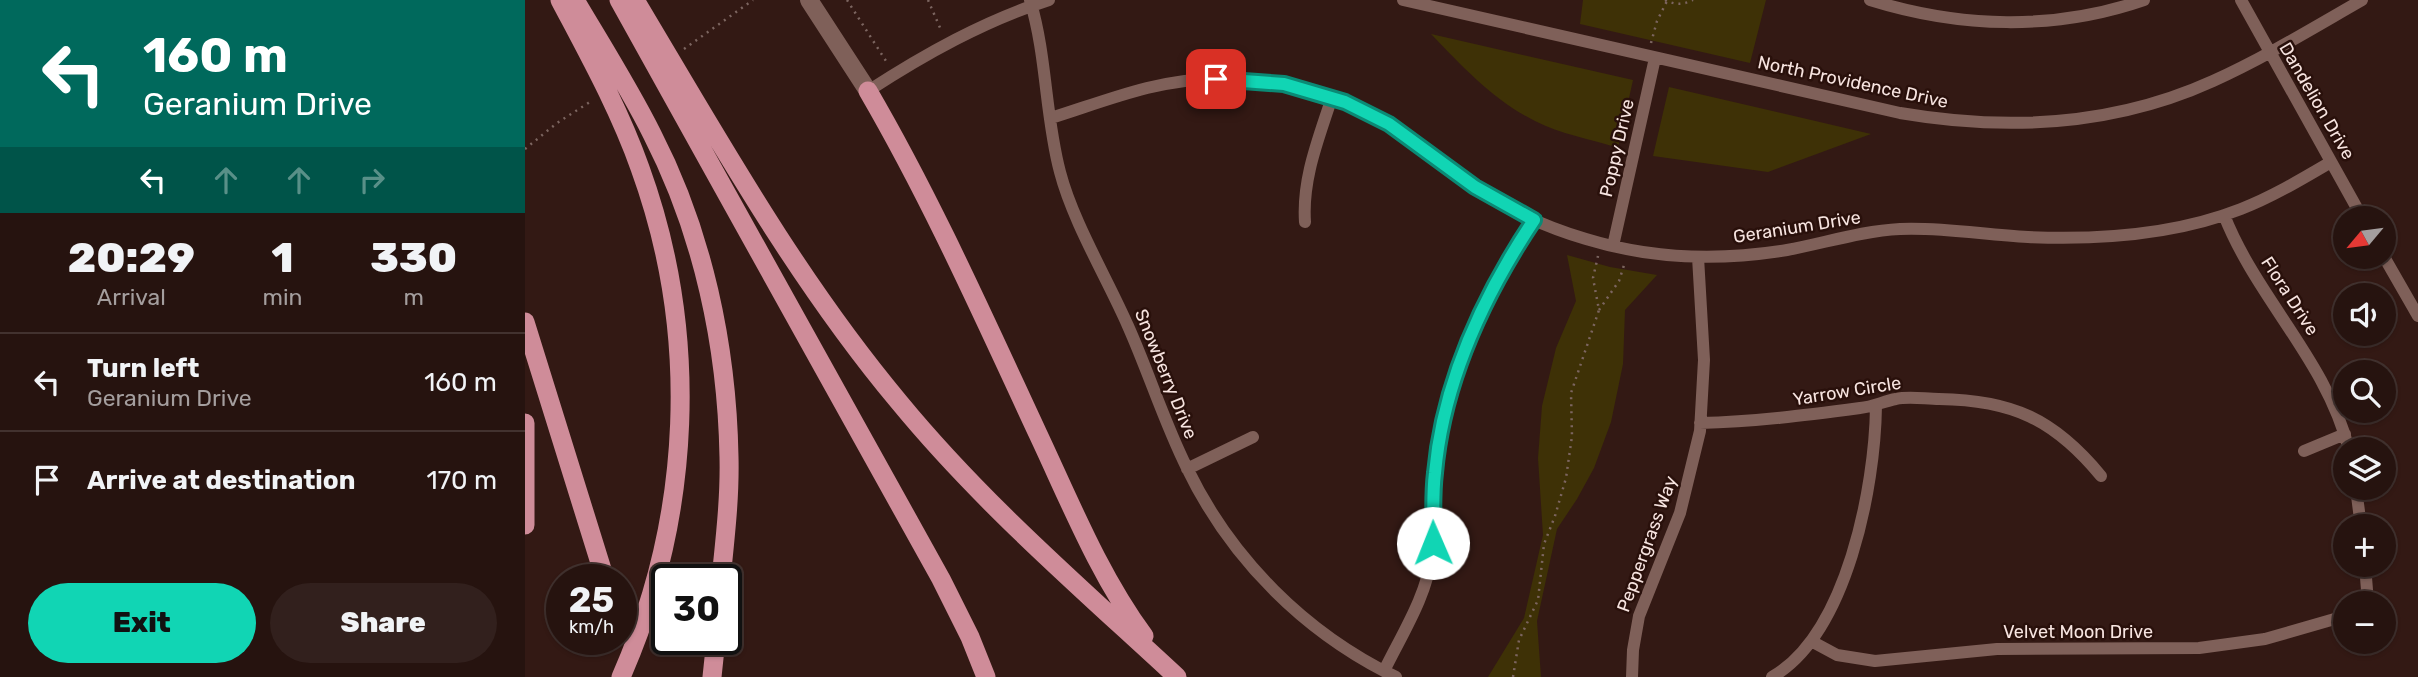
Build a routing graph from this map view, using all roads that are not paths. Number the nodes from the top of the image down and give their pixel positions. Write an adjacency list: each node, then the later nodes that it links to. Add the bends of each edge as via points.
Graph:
1 (559, 0): 45 (highway, via 610,97 641,169 670,278 679,353 679,440 669,527 648,610)
2 (575, 0): 39 (highway, via 652,133 681,200 703,270 719,343 728,420)
3 (619, 0): 48 (highway, via 941,579)
4 (635, 0): 49 (highway, via 781,239 869,366 984,497)
5 (809, 0): 15 (main road)
6 (1049, 0): 12 (street)
7 (1403, 0): 14 (street, North Providence Drive)
8 (1870, 0): 9 (street, via 1943,18 2012,23 2072,18)
9 (2144, 0)
10 (2241, 0): 13 (street, Dandelion Drive)
11 (2362, 0): 13 (street, North Providence Drive)
12 (1031, 3): 15 (street, via 933,51); 17 (street, Snowberry Drive)
13 (2269, 53): 14 (street, North Providence Drive, via 2213,81 2143,106 2069,120 2013,123 1900,113); 18 (street, Dandelion Drive)
14 (1655, 58): 23 (street, Poppy Drive)
15 (868, 91): 49 (highway, via 933,210 1106,575)
16 (1332, 97): 17 (street, Geranium Drive, via 1265,81 1216,79 1149,88); 21 (street, Geranium Drive, via 1389,124 1475,187); 22 (street, via 1308,172)
17 (1051, 118): 35 (street, Snowberry Drive, via 1059,170 1071,204)
18 (2331, 162): 19 (street, Dandelion Drive); 20 (street, Geranium Drive, via 2261,201)
19 (2356, 206)
20 (2224, 215): 24 (street, Geranium Drive, via 2158,230 2074,237 1899,229 1767,253); 31 (street, Flora Drive, via 2242,256 2318,371)
21 (1534, 220): 23 (street, Geranium Drive); 44 (street, via 1484,304 1454,383 1435,471 1429,570)
22 (1305, 222)
23 (1613, 246): 24 (street, Geranium Drive)
24 (1698, 257): 30 (street, Peppergrass Way, via 1704,360)
25 (2392, 270): 26 (street)
26 (2418, 316)
27 (525, 322): 38 (highway)
28 (1876, 406): 30 (street, Yarrow Circle, via 1770,420); 36 (street, Yarrow Circle, via 1897,399 1951,399 2010,408 2059,433); 41 (street, via 1861,522 1834,600)
29 (525, 423): 37 (highway)
30 (1700, 423): 50 (street, Peppergrass Way, via 1680,513 1639,616)
31 (2345, 434): 33 (street, Flora Drive); 34 (street)
32 (1252, 437): 35 (street)
33 (2346, 437)
34 (2304, 451)
35 (1187, 469): 44 (street, Snowberry Drive, via 1223,531 1261,577 1312,625)
36 (2101, 476)
37 (525, 525)
38 (600, 564)
39 (722, 564)
40 (2333, 619): 41 (street, Velvet Moon Drive, via 2265,639 2199,648 1997,649 1875,661 1836,655)
41 (1811, 641): 51 (street)
42 (628, 655): 46 (highway)
43 (714, 655): 47 (highway)
44 (1390, 674)
45 (621, 677)
46 (635, 677)
47 (712, 677)
48 (986, 677)
49 (1178, 677)
50 (1632, 677)
51 (1772, 677)

